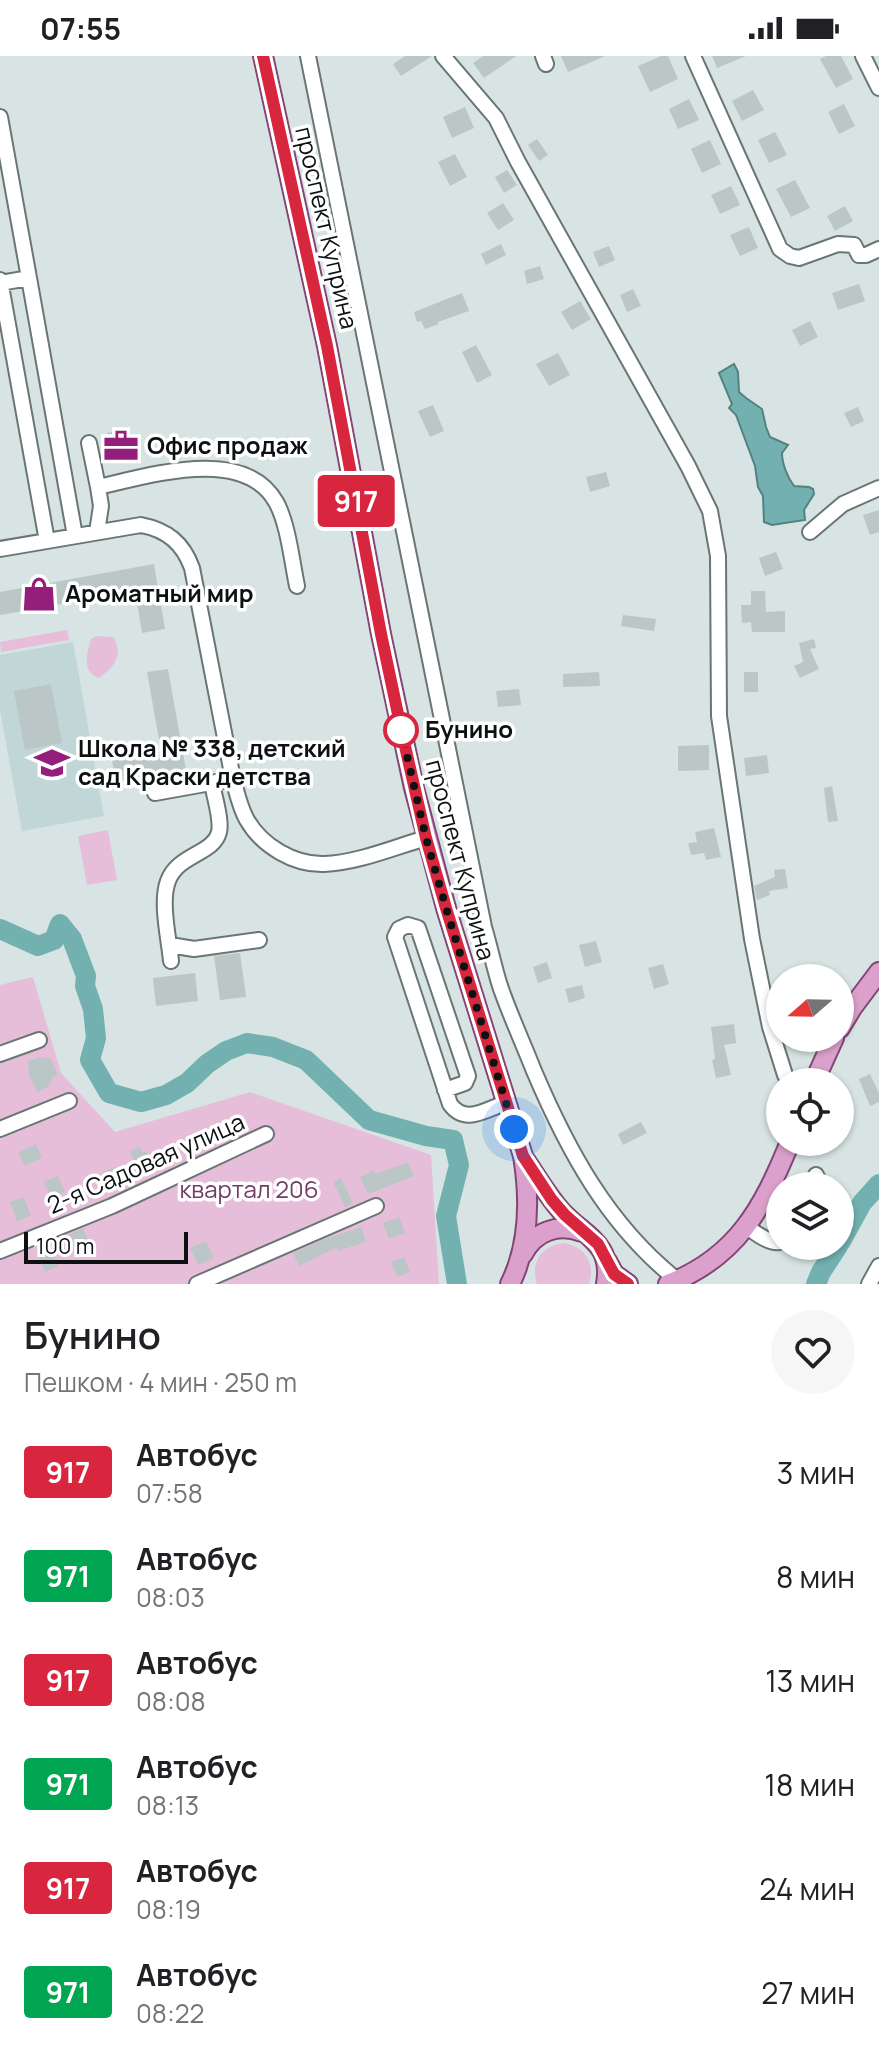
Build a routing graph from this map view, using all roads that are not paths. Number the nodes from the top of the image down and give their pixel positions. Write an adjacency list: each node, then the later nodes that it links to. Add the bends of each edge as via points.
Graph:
1 (263, 56): 25 (main road, проспект Куприна)
2 (308, 56): 49 (street, via 484,927 501,988 573,1156 606,1208)
3 (443, 56): 33 (street, via 496,118 710,511 718,556 719,716 752,939)
4 (693, 56): 8 (street, via 780,249 799,258 838,244 854,245 859,255)
5 (863, 56): 6 (street)
6 (879, 88)
7 (0, 117): 9 (street)
8 (879, 249)
9 (29, 278): 10 (street); 11 (street)
10 (0, 282): 12 (street)
11 (35, 309): 12 (street); 18 (street)
12 (3, 315): 19 (street)
13 (89, 443): 14 (street)
14 (98, 487): 16 (street); 21 (street, via 211,468 258,482 282,515)
15 (879, 488): 17 (street, via 843,504)
16 (97, 532): 18 (street); 22 (street, via 152,527 173,538 188,556)
17 (810, 532)
18 (75, 536): 19 (street)
19 (47, 541): 20 (street)
20 (0, 549)
21 (297, 586)
22 (233, 779): 23 (street); 25 (street, via 256,833 296,860 345,862)
23 (212, 783): 24 (street); 27 (street, via 220,830 210,846 184,859 169,878 165,894)
24 (155, 793)
25 (426, 838): 36 (main road, проспект Куприна)
26 (259, 940): 27 (street, via 194,949)
27 (170, 945): 28 (street)
28 (171, 961)
29 (879, 972): 30 (main road)
30 (854, 1006)
31 (39, 1040): 32 (street)
32 (0, 1054)
33 (783, 1068)
34 (445, 1090): 34 (street, via 395,937 408,925 418,928 468,1076 465,1083); 36 (street, via 452,1108 468,1116)
35 (69, 1101): 37 (street)
36 (505, 1103): 39 (main road, проспект Куприна)
37 (0, 1129)
38 (266, 1134): 45 (street, 2-я Садовая улица)
39 (523, 1156): 43 (main road, проспект Куприна, via 552,1200); 48 (main road, проспект Куприна, via 528,1188)
40 (784, 1156): 42 (main road)
41 (376, 1206): 50 (street)
42 (747, 1227): 44 (street); 49 (main road, via 710,1262)
43 (592, 1238): 46 (main road, проспект Куприна); 48 (main road, проспект Куприна, via 575,1229 547,1231 532,1241)
44 (766, 1239)
45 (0, 1251)
46 (607, 1261): 52 (main road); 53 (main road, проспект Куприна)
47 (879, 1266): 54 (street)
48 (520, 1269): 51 (main road, проспект Куприна)
49 (672, 1282)
50 (197, 1284)
51 (510, 1284)
52 (606, 1284)
53 (628, 1284)
54 (869, 1284)

